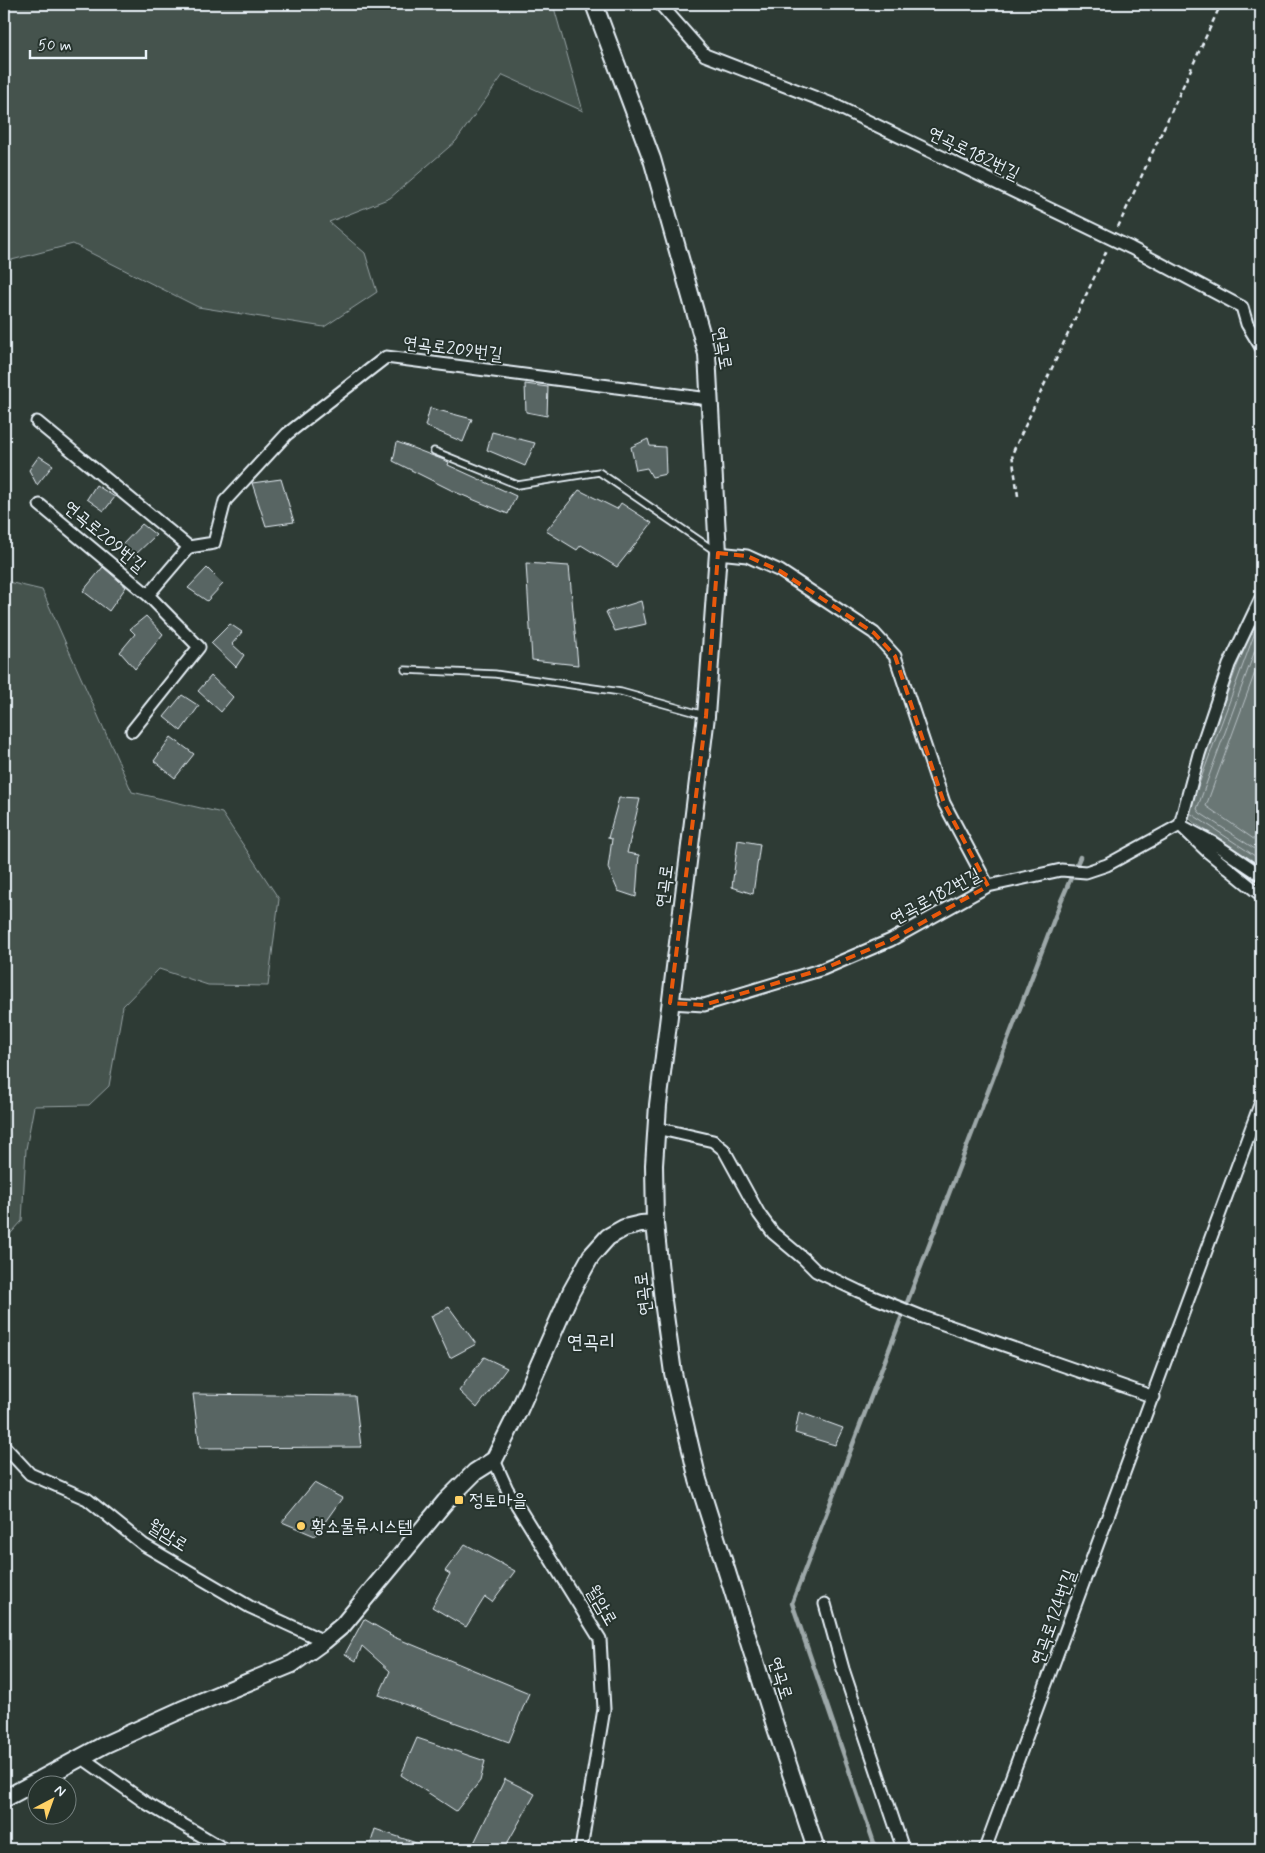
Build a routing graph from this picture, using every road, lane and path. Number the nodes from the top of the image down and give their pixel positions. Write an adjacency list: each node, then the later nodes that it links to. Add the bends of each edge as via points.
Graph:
1 (594, 4): 4 (street, 연곡로, via 652,159 707,354)
2 (660, 4): 3 (street, 연곡로182번길, via 705,55 832,104 1131,248 1242,307 1247,324)
3 (1261, 347)
4 (709, 399): 8 (street, 연곡로209번길, via 386,357 287,434 225,501 214,543); 9 (street, 연곡로)
5 (37, 422): 8 (street)
6 (434, 451): 9 (lane, via 518,485 599,472)
7 (40, 505): 10 (street, 연곡로209번길)
8 (189, 547): 10 (street, 연곡로209번길)
9 (718, 553): 13 (street, 연곡로); 17 (street, via 747,556 780,570 874,632 894,656 944,803)
10 (148, 595): 14 (street, 연곡로209번길, via 199,647)
11 (1261, 598): 15 (street, via 1229,665 1199,754)
12 (404, 670): 13 (lane, via 495,674 611,691)
13 (706, 716): 19 (street, 연곡로)
14 (132, 731)
15 (1180, 825): 16 (street); 17 (street, 연곡로182번길, via 1107,866 1086,872 1061,870); 18 (street)
16 (1261, 875)
17 (988, 886): 19 (street, 연곡로182번길, via 891,940 823,969 704,1005)
18 (1261, 894)
19 (670, 1003): 21 (street, 연곡로)
20 (1261, 1102): 23 (street, 연곡로124번길)
21 (656, 1128): 22 (street, 연곡로); 23 (street, via 713,1141 724,1150 773,1233 816,1271 923,1317)
22 (655, 1223): 25 (street, via 624,1228 608,1237 592,1256 571,1292); 32 (street, 연곡로, via 673,1373 698,1480)
23 (1154, 1397): 34 (street, 연곡로124번길)
24 (4, 1446): 27 (street, 월암로, via 30,1474 87,1499 144,1545 250,1606)
25 (494, 1460): 27 (street, via 462,1485 348,1619); 31 (street, 월암로, via 508,1489 600,1639 604,1709)
26 (825, 1604): 33 (street)
27 (324, 1641): 28 (street, via 292,1664 181,1710)
28 (80, 1758): 29 (street); 30 (street, via 146,1803)
29 (4, 1798)
30 (224, 1849)
31 (581, 1849)
32 (816, 1849)
33 (902, 1849)
34 (985, 1849)

